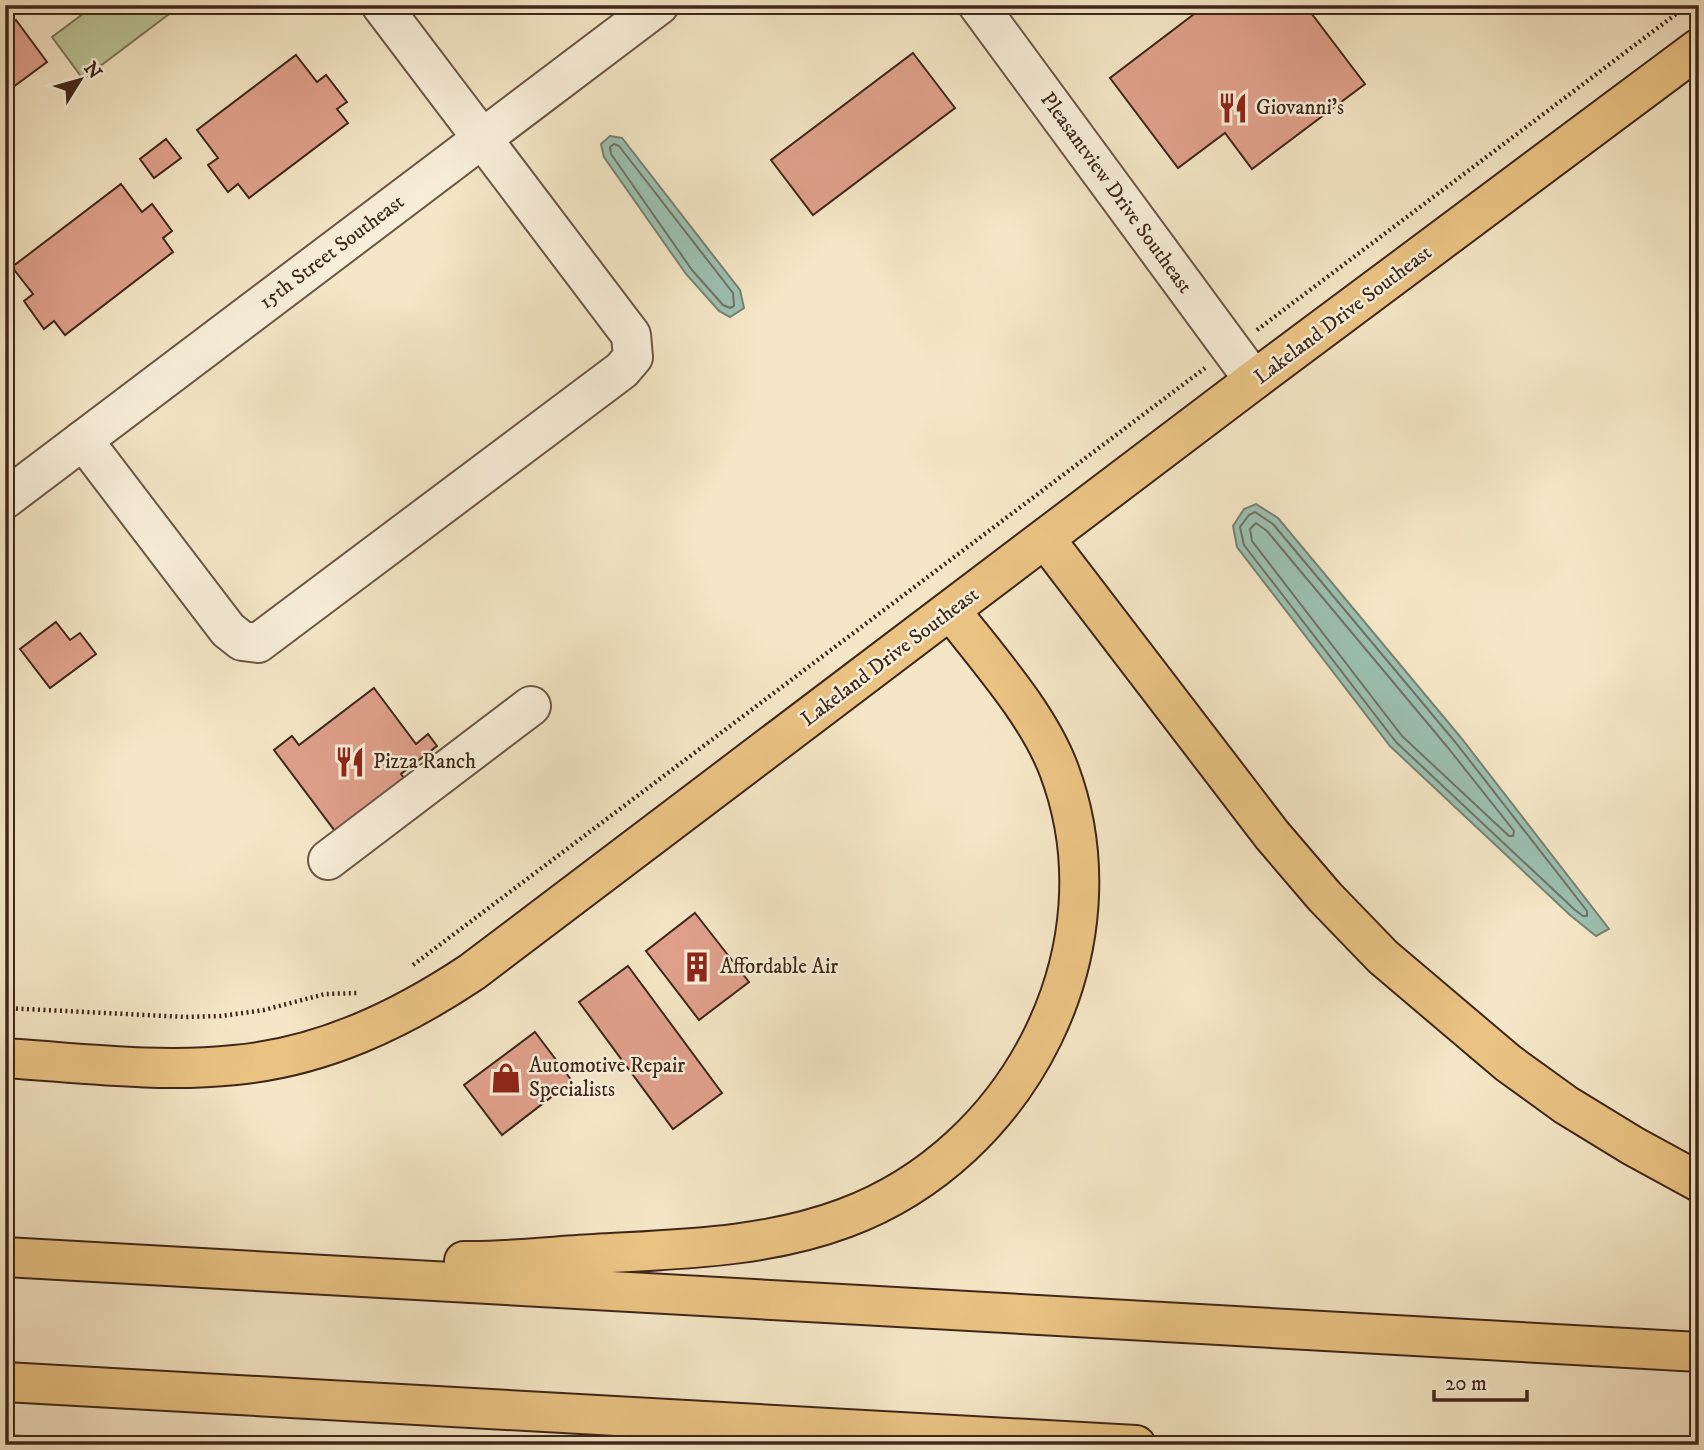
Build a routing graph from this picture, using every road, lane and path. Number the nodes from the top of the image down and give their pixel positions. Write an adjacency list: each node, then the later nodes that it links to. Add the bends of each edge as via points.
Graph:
1 (381, 5): 6 (street)
2 (659, 5): 6 (street, 15th Street Southeast)
3 (978, 5): 7 (street, Pleasantview Drive Southeast)
4 (1688, 5): 7 (path)
5 (1699, 48): 8 (main road, Lakeland Drive Southeast)
6 (481, 140): 9 (street, 15th Street Southeast); 9 (street, via 631,335 633,357 611,378 258,643 242,641 228,630)
7 (1233, 348): 8 (street, Pleasantview Drive Southeast); 15 (path)
8 (1254, 380): 11 (main road, Lakeland Drive Southeast)
9 (83, 440): 10 (street, 15th Street Southeast)
10 (5, 499)
11 (1046, 540): 12 (main road, Lakeland Drive Southeast); 19 (main road, via 1272,835 1383,957 1508,1063 1566,1105)
12 (951, 611): 18 (main road, Lakeland Drive Southeast, via 472,972 381,1025 309,1051 239,1065 152,1067); 20 (main road, via 1042,735 1058,768 1078,845 1079,918 1057,1008 1021,1077 975,1134 912,1185 809,1230 709,1247 470,1261)
13 (531, 706): 14 (street)
14 (328, 860)
15 (408, 968)
16 (368, 990): 17 (path, via 221,1016)
17 (5, 1008)
18 (5, 1058)
19 (1699, 1182)
20 (5, 1254): 21 (main road)
21 (1699, 1352)
22 (5, 1382): 23 (main road)
23 (1136, 1445)

